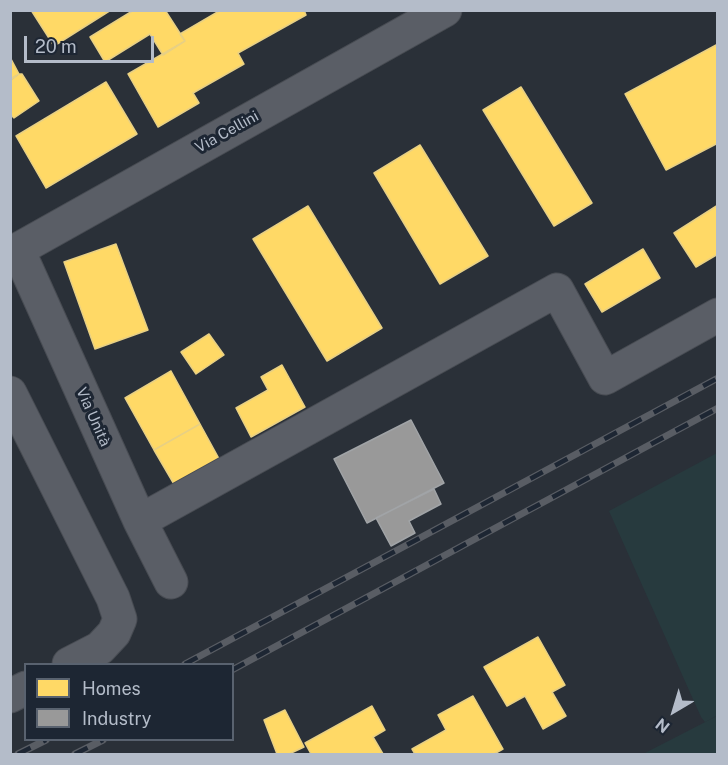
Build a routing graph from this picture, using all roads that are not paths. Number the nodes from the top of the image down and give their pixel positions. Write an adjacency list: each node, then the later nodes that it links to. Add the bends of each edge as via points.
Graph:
1 (444, 10): 2 (street, Via Cellini)
2 (14, 252): 5 (street, Via Unità)
3 (717, 315): 5 (street, via 605,378 557,290)
4 (10, 393): 7 (street, via 120,619 114,633 100,648)
5 (140, 521): 6 (street, Via Unità)
6 (171, 582)
7 (71, 663)
8 (24, 689): 9 (street)
9 (10, 696)

